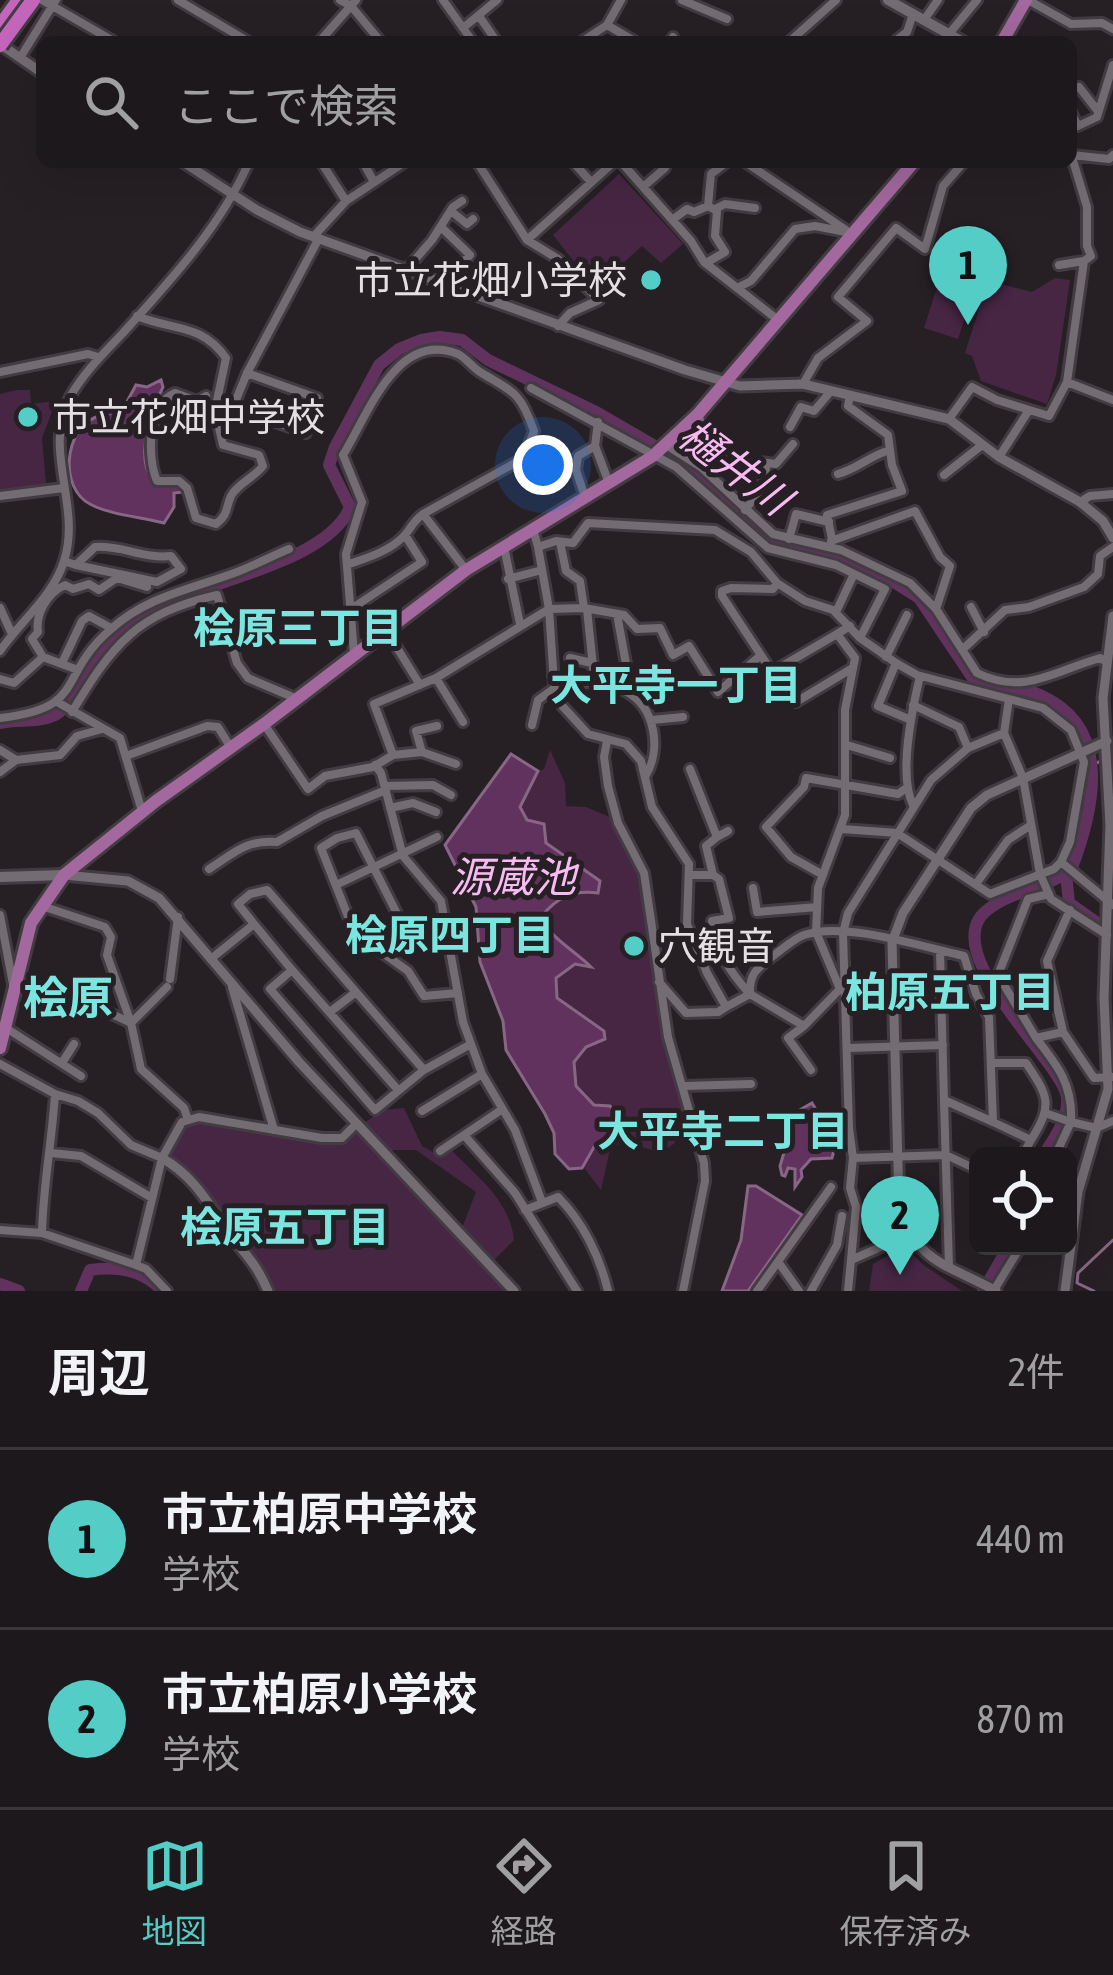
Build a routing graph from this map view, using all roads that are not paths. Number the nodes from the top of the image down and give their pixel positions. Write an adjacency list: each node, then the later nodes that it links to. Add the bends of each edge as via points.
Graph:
1 (19, 0): 20 (highway)
2 (37, 0): 14 (street); 36 (highway, bridge)
3 (178, 0): 25 (street)
4 (340, 0): 15 (street)
5 (443, 0): 21 (street)
6 (497, 0): 16 (street)
7 (622, 0): 19 (street)
8 (682, 0): 18 (street)
9 (836, 0): 32 (street)
10 (888, 0): 17 (main road)
11 (938, 0): 17 (street)
12 (977, 0): 23 (street)
13 (1027, 0): 22 (street, via 1071,24); 35 (main road)
14 (55, 3): 24 (street); 37 (street)
15 (354, 3): 26 (street); 27 (street)
16 (479, 16): 21 (street); 29 (street)
17 (919, 17): 23 (main road); 33 (street)
18 (727, 19)
19 (608, 25): 30 (street); 31 (street)
20 (0, 26)
21 (463, 28): 28 (street)
22 (1113, 29)
23 (949, 34): 34 (main road)
24 (106, 36)
25 (239, 36)
26 (324, 36)
27 (377, 36)
28 (468, 36)
29 (493, 36)
30 (591, 36)
31 (626, 36)
32 (796, 36)
33 (902, 36)
34 (952, 36)
35 (1006, 36)
36 (0, 45): 37 (street)
37 (20, 58): 39 (street)
38 (1113, 65): 41 (street)
39 (36, 69)
40 (1079, 87): 41 (street)
41 (1098, 112): 42 (street)
42 (1077, 124)
43 (1113, 155): 44 (street)
44 (1077, 156)
45 (192, 168): 63 (street)
46 (246, 168): 63 (street)
47 (325, 168): 64 (street)
48 (367, 168): 60 (street)
49 (386, 168): 60 (street)
50 (481, 168): 75 (street)
51 (578, 168): 61 (street)
52 (610, 168): 61 (street)
53 (624, 168): 62 (street)
54 (664, 168): 62 (street)
55 (719, 168): 67 (street, via 711,174)
56 (754, 168): 73 (street)
57 (904, 168): 73 (main road)
58 (959, 168): 90 (street, via 943,186 925,249 896,228 838,297 867,321 818,358)
59 (1076, 168): 76 (street, via 1087,207 1091,256)
60 (375, 182): 64 (street)
61 (591, 182): 75 (street)
62 (643, 187): 71 (street)
63 (234, 196): 74 (street); 82 (street)
64 (346, 201): 74 (street)
65 (462, 201): 69 (street)
66 (438, 205): 69 (street)
67 (711, 208): 68 (street); 71 (street, via 687,209); 77 (street, via 725,252)
68 (755, 208)
69 (450, 213): 70 (street, via 467,224); 72 (street)
70 (473, 218)
71 (673, 220): 77 (street)
72 (441, 226): 79 (street); 80 (street, via 470,255)
73 (853, 234): 81 (street, via 795,229); 83 (main road)
74 (316, 237): 79 (street); 87 (street)
75 (527, 240): 84 (street, via 599,300)
76 (1084, 261): 78 (street); 89 (street)
77 (706, 263): 81 (street)
78 (1059, 265)
79 (406, 270): 80 (street)
80 (443, 283): 84 (street)
81 (737, 288): 83 (street)
82 (137, 316): 85 (street); 94 (street, via 199,332 226,358 215,410 223,445 259,455 263,466 235,490 216,524 196,518 179,481 158,482 150,444 166,397)
83 (778, 320): 88 (main road)
84 (558, 326): 88 (street)
85 (98, 357): 86 (street); 112 (street, via 58,431)
86 (0, 372)
87 (247, 373): 87 (street, via 236,400 242,410 306,433 317,398)
88 (726, 382): 90 (street); 97 (main road)
89 (1066, 382): 95 (street); 96 (street, via 1049,416)
90 (803, 384): 92 (street)
91 (531, 388): 99 (street)
92 (831, 391): 93 (street); 100 (street, via 814,411 801,407)
93 (850, 394): 98 (street); 105 (street, via 848,406 888,434)
94 (206, 396)
95 (1113, 400)
96 (1029, 410): 98 (street, via 972,387); 107 (street)
97 (698, 414): 102 (main road); 108 (street, via 708,446 731,463)
98 (949, 419): 103 (street)
99 (598, 422): 104 (street); 106 (street)
100 (790, 427)
101 (793, 444): 108 (street, via 776,464)
102 (665, 445): 106 (main road); 117 (street)
103 (982, 445): 107 (street); 110 (street)
104 (595, 446): 111 (street); 115 (street, via 578,456)
105 (890, 450): 109 (street); 119 (street, via 902,490 827,515)
106 (652, 455): 111 (main road); 134 (street, via 703,488 768,548)
107 (999, 458): 116 (street)
108 (757, 467): 117 (street, via 766,468 762,488)
109 (838, 474)
110 (944, 476)
111 (609, 483): 115 (main road)
112 (64, 488): 114 (street); 129 (street)
113 (1113, 494): 116 (street)
114 (0, 496)
115 (584, 497): 120 (main road)
116 (1080, 502): 124 (street)
117 (745, 510): 122 (street)
118 (424, 514): 121 (street); 130 (street, via 524,458 534,431 510,386 441,351 404,360 389,374 343,455 362,502); 132 (street)
119 (829, 522): 122 (street, via 796,514); 125 (street)
120 (532, 528): 126 (main road); 127 (street)
121 (405, 535): 130 (street); 142 (street, via 422,562)
122 (788, 539): 125 (street)
123 (560, 542): 127 (street); 137 (street, via 573,543 588,523 715,530 752,552); 141 (street)
124 (1113, 542): 153 (street, via 1084,587 1005,610)
125 (831, 543): 144 (street, via 910,583); 144 (street, via 915,511 950,566)
126 (504, 545): 132 (main road); 135 (street)
127 (538, 547): 133 (street)
128 (289, 549): 138 (street)
129 (64, 561): 131 (street); 154 (street)
130 (346, 565): 142 (street)
131 (76, 566): 136 (street); 136 (street, via 95,547 171,556 181,569)
132 (466, 569): 152 (main road)
133 (542, 570): 135 (street); 143 (street)
134 (854, 574): 145 (street); 156 (street, via 885,589)
135 (508, 579): 149 (street)
136 (149, 584): 138 (street); 162 (street, via 117,578 99,590 89,584 53,591 32,640)
137 (778, 584): 145 (street); 160 (street, via 722,591)
138 (153, 600): 151 (street)
139 (971, 607): 153 (street)
140 (0, 608): 154 (street)
141 (585, 608): 143 (street); 146 (street); 166 (street)
142 (351, 609): 159 (street)
143 (548, 609): 149 (street); 169 (street)
144 (936, 609): 157 (street)
145 (836, 612): 150 (street)
146 (617, 614): 160 (street, via 637,629 660,628 673,655 689,646 718,692); 177 (street)
147 (907, 615): 164 (street)
148 (1113, 616): 161 (street)
149 (520, 624): 171 (street)
150 (850, 626): 155 (street); 156 (street)
151 (111, 628): 165 (street, via 89,616 82,621); 168 (street)
152 (385, 629): 159 (main road); 173 (street)
153 (985, 633): 157 (street)
154 (12, 634): 158 (street)
155 (837, 634): 160 (street, via 772,672); 167 (street, via 855,658)
156 (860, 638): 164 (street)
157 (962, 650): 174 (street, via 977,674)
158 (0, 651)
159 (354, 654): 178 (main road)
160 (761, 656)
161 (1108, 656): 174 (street); 195 (street)
162 (43, 657): 165 (street); 172 (street, via 14,682)
163 (570, 658): 166 (street)
164 (891, 660): 170 (street); 187 (street, via 878,706)
165 (62, 663): 168 (street)
166 (592, 663): 175 (street)
167 (852, 669): 180 (street); 196 (street)
168 (78, 670): 183 (street)
169 (553, 676): 175 (street); 176 (street)
170 (920, 676): 179 (street); 182 (street)
171 (436, 678): 173 (street); 188 (street)
172 (0, 679)
173 (420, 685): 202 (street, via 374,704)
174 (1032, 685): 181 (street)
175 (595, 686): 177 (street)
176 (552, 690): 190 (street, via 538,700); 194 (street, via 588,734)
177 (626, 691): 186 (street)
178 (296, 699): 183 (street, via 248,678 217,595 182,603 121,641); 189 (main road)
179 (1010, 699): 181 (street); 193 (street)
180 (796, 702)
181 (1029, 702): 200 (street, via 1070,730)
182 (913, 705): 187 (street); 198 (street, via 958,727)
183 (65, 708): 185 (street); 192 (street)
184 (682, 717): 186 (street)
185 (0, 718)
186 (652, 720): 210 (street, via 655,752)
187 (911, 720): 214 (street)
188 (463, 722)
189 (264, 724): 197 (main road); 207 (street, via 308,789 326,776)
190 (532, 725)
191 (437, 726): 201 (street, via 416,731)
192 (103, 729): 203 (street, via 120,738); 205 (street, via 77,736 60,755)
193 (1004, 733): 198 (street); 211 (street)
194 (607, 741): 210 (street, via 634,752); 260 (street, via 618,824 644,873)
195 (1104, 742): 200 (street); 226 (street)
196 (847, 745): 204 (street); 212 (street)
197 (231, 748): 203 (street, via 218,727 206,726); 218 (main road)
198 (968, 748): 216 (street)
199 (0, 750): 205 (street)
200 (1084, 751): 211 (street); 229 (street)
201 (422, 752): 202 (street); 206 (street)
202 (393, 755): 207 (street)
203 (126, 756): 218 (street)
204 (890, 758)
205 (16, 760): 209 (street)
206 (457, 764)
207 (375, 765): 213 (street)
208 (690, 769): 225 (street)
209 (0, 772)
210 (645, 776): 233 (street, via 652,807)
211 (1023, 778): 220 (street); 228 (street, via 971,808)
212 (846, 784): 214 (street); 221 (street); 235 (street, via 806,778 766,827 791,857)
213 (386, 788): 215 (street, via 433,785); 217 (street); 231 (street, via 277,842 227,852)
214 (905, 789): 216 (street)
215 (452, 795)
216 (914, 807): 223 (street)
217 (390, 808): 219 (street, via 412,803); 227 (street)
218 (142, 812): 232 (main road)
219 (436, 812)
220 (1031, 825): 237 (street); 238 (street, via 1007,840)
221 (842, 830): 223 (street); 235 (street)
222 (728, 831): 225 (street)
223 (897, 833): 228 (street); 252 (street, via 856,895)
224 (437, 837): 227 (street)
225 (717, 837): 234 (street, via 706,846)
226 (1112, 849): 242 (street)
227 (404, 856): 230 (street); 250 (street, via 441,902)
228 (938, 860): 238 (street); 254 (street)
229 (1063, 863): 237 (street); 242 (street)
230 (373, 868): 239 (street); 239 (street, via 356,833 337,838 321,848); 253 (street)
231 (208, 869)
232 (64, 875): 236 (main road); 243 (main road); 247 (street, via 128,881)
233 (690, 875): 234 (street); 266 (street, via 687,924)
234 (713, 875): 264 (street, via 729,918 712,921 714,933)
235 (824, 875): 244 (street)
236 (0, 877)
237 (1042, 877): 238 (street, via 990,894); 241 (street)
238 (976, 884)
239 (335, 885): 256 (street, via 351,924)
240 (753, 888): 244 (street, via 757,912)
241 (1048, 891): 245 (street); 272 (street, via 1028,899 998,975)
242 (1112, 905): 249 (street)
243 (40, 906): 261 (main road); 268 (street, via 105,927)
244 (818, 907): 251 (street)
245 (1070, 910): 249 (street); 271 (street, via 1047,961)
246 (0, 915): 261 (street)
247 (178, 917): 257 (street); 268 (street, via 169,983)
248 (254, 924): 257 (street); 258 (street); 262 (street, via 238,904 267,890)
249 (1109, 930): 286 (street)
250 (447, 932): 253 (street); 263 (street)
251 (816, 932): 252 (street); 264 (street, via 756,968); 269 (street, via 840,989)
252 (843, 933): 254 (street); 277 (street)
253 (410, 939): 256 (street)
254 (892, 941): 255 (street); 278 (street)
255 (940, 951): 275 (street); 281 (street, via 964,956 989,1017)
256 (383, 953): 263 (street, via 424,996)
257 (212, 958): 259 (street)
258 (292, 970): 267 (street); 289 (street, via 270,989 375,1110)
259 (231, 982): 299 (street); 301 (street)
260 (659, 982): 266 (street, via 686,1013); 288 (street)
261 (14, 991): 270 (main road)
262 (356, 992): 267 (street); 282 (street)
263 (458, 994): 274 (street)
264 (750, 994): 266 (street); 269 (street)
265 (97, 1007): 268 (street)
266 (727, 1007)
267 (330, 1012): 289 (street)
268 (131, 1023): 295 (street, via 141,1069)
269 (804, 1027): 283 (street, via 788,1038)
270 (6, 1028): 276 (main road); 279 (street)
271 (1063, 1032): 272 (street); 286 (street, via 1094,1078)
272 (1036, 1038): 296 (street, via 1070,1087)
273 (74, 1044): 279 (street)
274 (471, 1044): 282 (street); 284 (street)
275 (943, 1045): 278 (street); 291 (street)
276 (0, 1048)
277 (848, 1048): 278 (street); 310 (street)
278 (894, 1049): 311 (street)
279 (62, 1063): 285 (street)
280 (0, 1064): 290 (street)
281 (991, 1064): 294 (street, via 1026,1064); 298 (street)
282 (427, 1068): 289 (street)
283 (812, 1070)
284 (482, 1074): 292 (street); 293 (street)
285 (81, 1076)
286 (1110, 1077): 300 (street)
287 (751, 1084): 288 (street)
288 (685, 1086): 332 (street, via 705,1181)
289 (398, 1091)
290 (55, 1094): 307 (street); 309 (street)
291 (944, 1100): 298 (street); 308 (street)
292 (501, 1110): 302 (street); 315 (street)
293 (422, 1111)
294 (1051, 1115): 296 (street); 303 (street)
295 (188, 1120): 301 (street); 309 (street)
296 (1069, 1121): 300 (street); 305 (street)
297 (1113, 1121): 300 (street)
298 (993, 1123): 303 (street)
299 (356, 1124): 301 (street, via 342,1138); 329 (street)
300 (1096, 1128): 337 (street)
301 (274, 1130)
302 (464, 1136): 306 (street); 316 (street)
303 (1031, 1140): 304 (street)
304 (1027, 1147)
305 (1059, 1147)
306 (440, 1151)
307 (51, 1153): 314 (street, via 81,1156); 319 (street)
308 (946, 1155): 311 (street); 312 (street); 325 (street)
309 (162, 1158): 314 (street); 328 (street, via 211,1202)
310 (854, 1158): 311 (street); 322 (street)
311 (897, 1158): 320 (street)
312 (969, 1166)
313 (831, 1187): 323 (street)
314 (152, 1198): 324 (street)
315 (542, 1202): 316 (street); 331 (street, via 558,1197 578,1216)
316 (525, 1210): 330 (street)
317 (842, 1216): 335 (street, via 837,1245)
318 (0, 1231): 319 (street)
319 (42, 1233): 324 (street)
320 (908, 1235): 322 (street); 325 (street)
321 (1016, 1255): 326 (street)
322 (851, 1260): 336 (street)
323 (779, 1263): 333 (street); 334 (street)
324 (136, 1265): 327 (street)
325 (949, 1267): 326 (street)
326 (994, 1290)
327 (167, 1291)
328 (268, 1291)
329 (514, 1291)
330 (577, 1291)
331 (608, 1291)
332 (683, 1291)
333 (757, 1291)
334 (799, 1291)
335 (811, 1291)
336 (848, 1291)
337 (1065, 1291)

